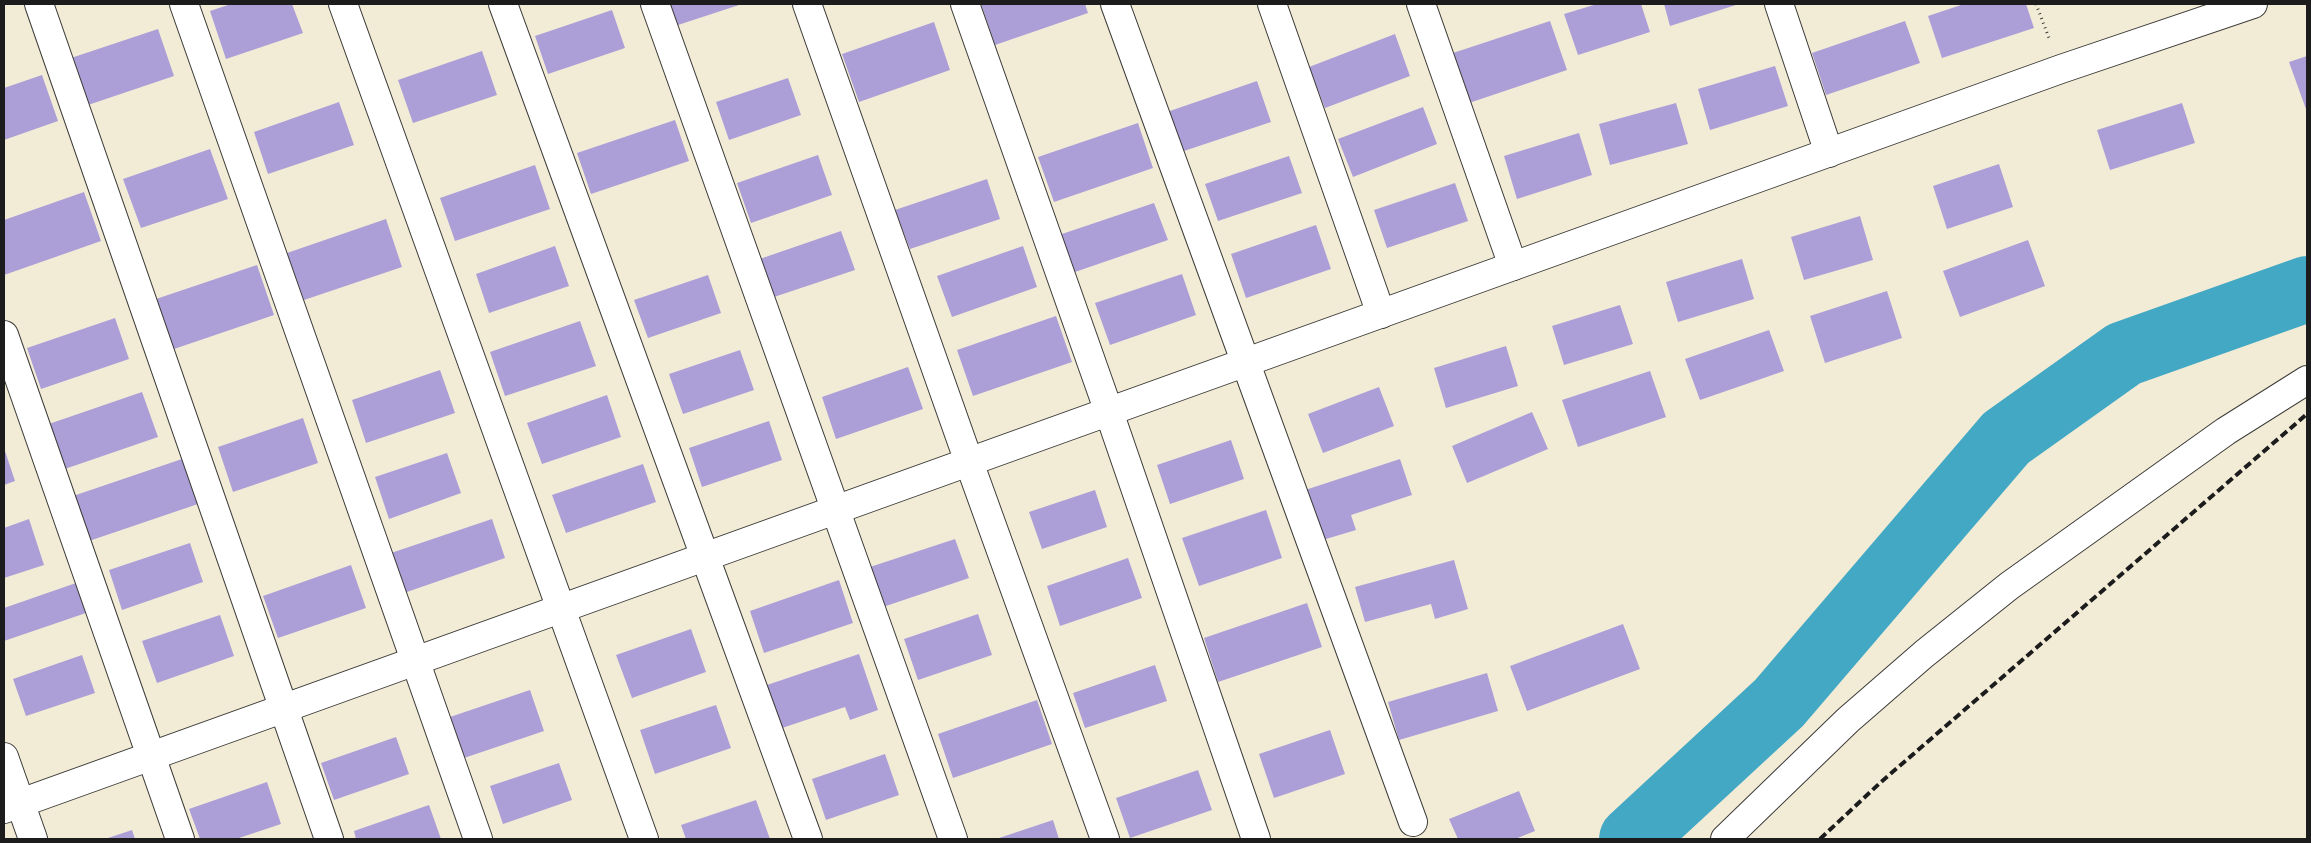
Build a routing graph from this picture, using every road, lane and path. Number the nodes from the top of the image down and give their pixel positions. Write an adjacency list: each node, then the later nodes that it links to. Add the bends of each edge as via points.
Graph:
1 (39, 4): 25 (street)
2 (184, 4): 24 (street)
3 (343, 4): 23 (street)
4 (503, 4): 22 (street)
5 (655, 4): 21 (street)
6 (808, 4): 20 (street)
7 (965, 4): 19 (street)
8 (1115, 4): 17 (street)
9 (1272, 4): 15 (street)
10 (1421, 4): 14 (street)
11 (1779, 4): 13 (street)
12 (2253, 4): 13 (street)
13 (1829, 153): 14 (street)
14 (1513, 266): 15 (street)
15 (1381, 314): 17 (street)
16 (4, 335): 27 (street)
17 (1245, 363): 19 (street); 29 (street)
18 (2307, 380): 39 (street, via 2226,431 2009,586 1848,720)
19 (1109, 412): 20 (street); 38 (street)
20 (968, 462): 21 (street); 37 (street)
21 (836, 510): 22 (street); 36 (street)
22 (707, 557): 23 (street); 35 (street)
23 (561, 609): 24 (street); 34 (street)
24 (416, 661): 25 (street); 33 (street)
25 (282, 709): 27 (street); 32 (street)
26 (4, 757): 28 (street)
27 (150, 757): 28 (street); 31 (street)
28 (12, 806): 30 (street)
29 (1413, 822)
30 (33, 839)
31 (180, 839)
32 (329, 839)
33 (478, 839)
34 (644, 839)
35 (808, 839)
36 (953, 839)
37 (1105, 839)
38 (1256, 839)
39 (1725, 839)

